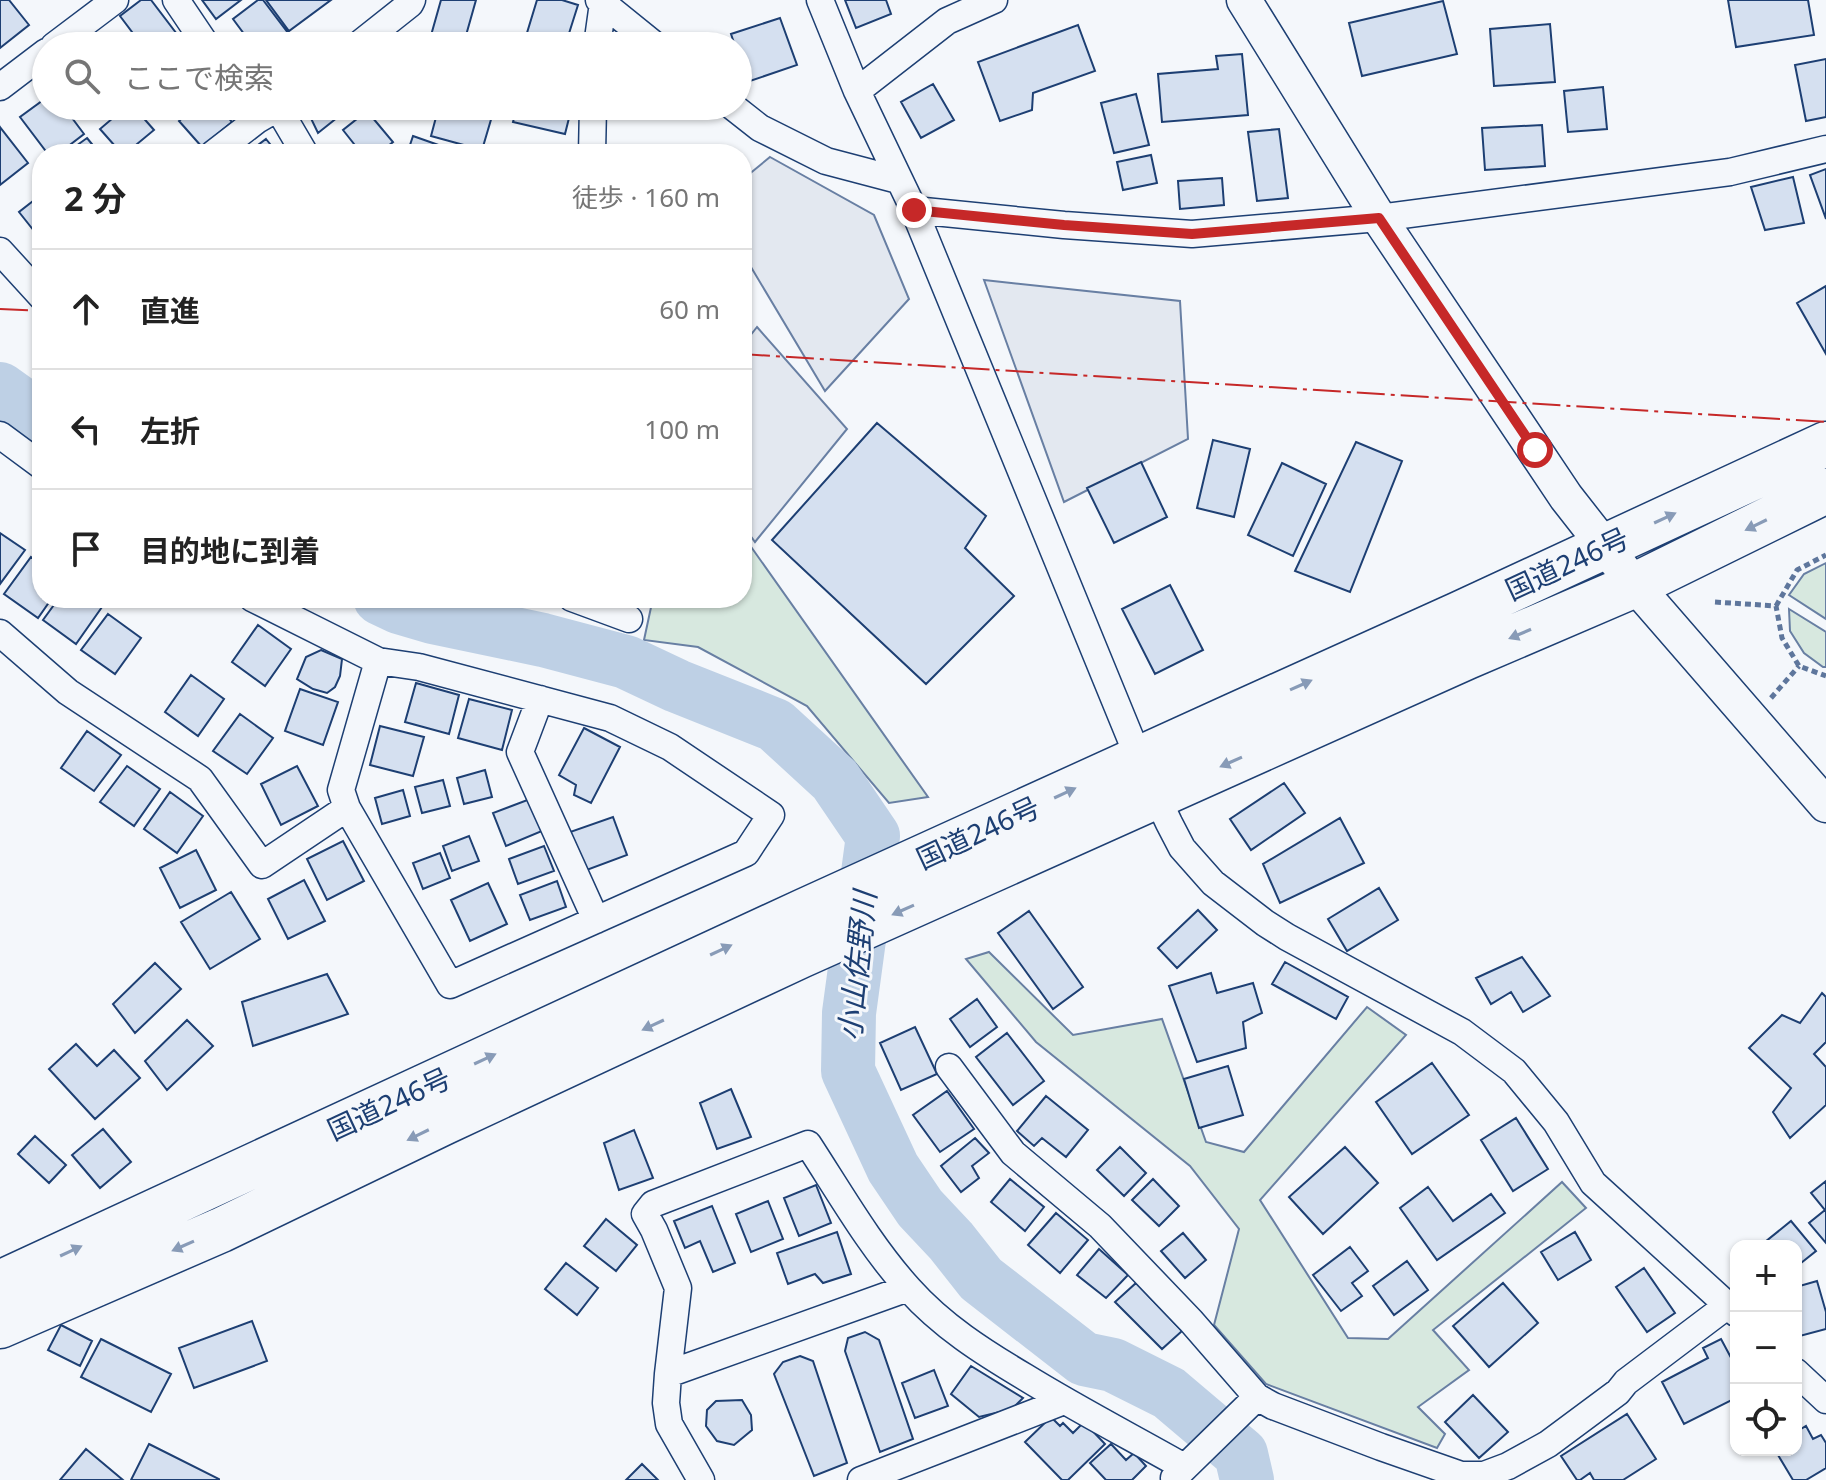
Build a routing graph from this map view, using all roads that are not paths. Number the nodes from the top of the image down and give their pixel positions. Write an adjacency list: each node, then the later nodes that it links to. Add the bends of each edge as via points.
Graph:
1 (115, 0): 8 (street)
2 (176, 0): 9 (street)
3 (412, 0): 10 (street)
4 (820, 0): 15 (street)
5 (994, 0): 15 (street, via 947,21)
6 (1244, 0): 26 (street)
7 (601, 2): 11 (street); 12 (street)
8 (73, 32)
9 (198, 32)
10 (375, 32)
11 (598, 32)
12 (638, 32)
13 (32, 63): 14 (street)
14 (0, 87)
15 (857, 91): 24 (street)
16 (254, 120): 20 (street)
17 (275, 120): 21 (street)
18 (593, 120): 22 (street)
19 (750, 120): 24 (street, via 826,161)
20 (225, 144)
21 (296, 144)
22 (592, 144)
23 (1826, 149): 26 (street, via 1730,172)
24 (898, 180): 25 (street)
25 (914, 210): 26 (street, via 1192,234); 41 (street)
26 (1379, 218): 33 (street)
27 (0, 251): 28 (street)
28 (32, 283)
29 (0, 435): 31 (street)
30 (1826, 444): 33 (highway, 国道246号, one-way to 30)
31 (32, 459)
32 (1826, 491): 34 (highway, 国道246号, one-way to 34)
33 (1603, 547): 34 (street); 41 (highway, 国道246号, one-way to 33, via 1459,614)
34 (1635, 585): 41 (highway, 国道246号, one-way to 41, via 1467,657); 42 (street)
35 (272, 608): 39 (street)
36 (599, 608): 37 (street)
37 (629, 619)
38 (0, 633): 43 (street, via 68,692 200,779 262,865)
39 (378, 661): 40 (street); 43 (street, via 341,790)
40 (540, 699): 45 (street, via 520,752); 45 (street, via 610,718 670,747 771,815 746,853)
41 (1148, 777): 44 (highway, 国道246号); 49 (street, via 1182,848 1213,883 1287,937 1462,1032 1514,1071 1556,1122 1593,1183)
42 (1826, 805)
43 (347, 808): 45 (street, via 450,985)
44 (972, 858): 47 (highway, 国道246号, one-way to 44, via 804,911); 51 (highway, 国道246号, one-way to 51, via 800,956 221,1230)
45 (596, 920)
46 (949, 1067): 54 (street, via 1013,1153 1100,1226 1191,1321)
47 (0, 1283)
48 (908, 1288): 52 (street); 52 (street, via 808,1144 653,1204 645,1214 678,1288); 53 (street, via 956,1334)
49 (1730, 1307)
50 (1730, 1310): 54 (street, via 1548,1444 1484,1475 1461,1475)
51 (0, 1326)
52 (668, 1374): 56 (street, via 669,1424)
53 (1064, 1401): 55 (street); 57 (street)
54 (1253, 1402): 55 (street)
55 (1184, 1467)
56 (701, 1480)
57 (861, 1480)

